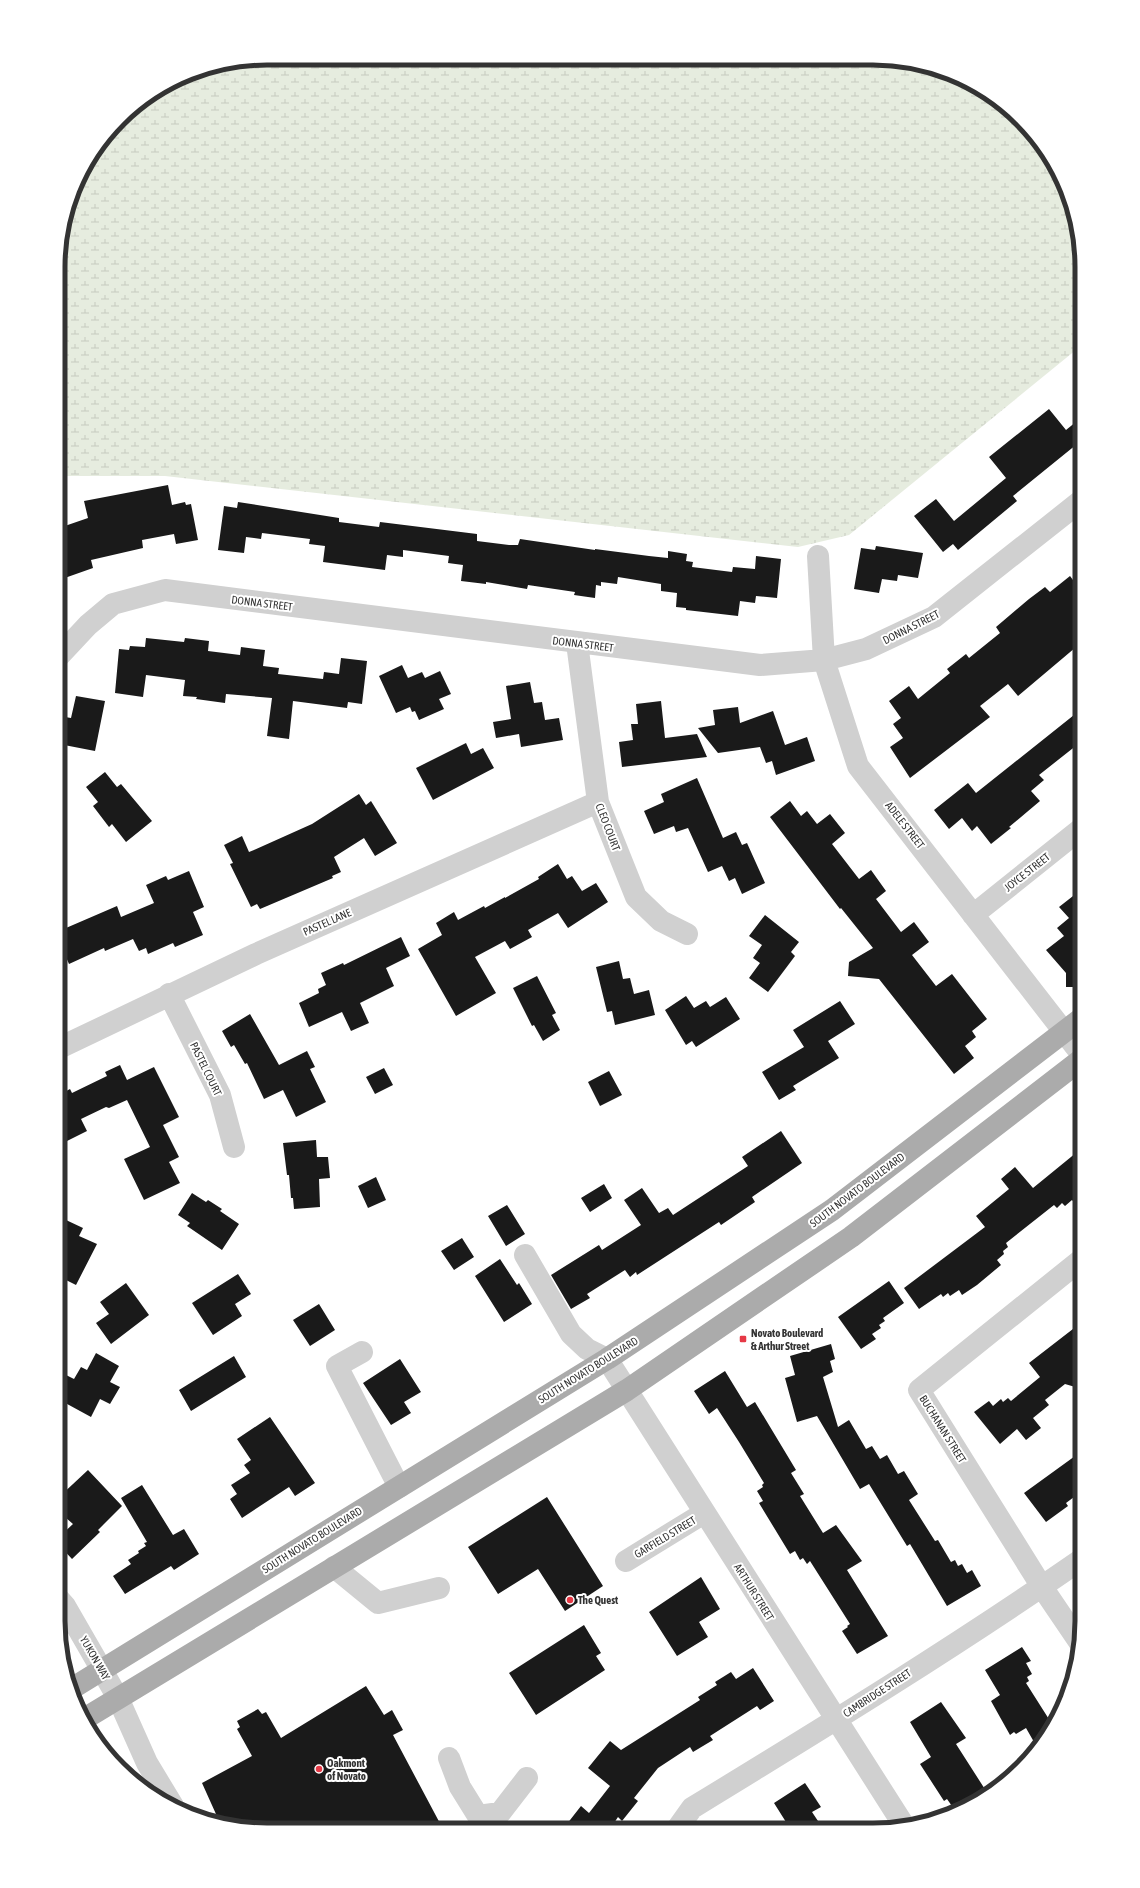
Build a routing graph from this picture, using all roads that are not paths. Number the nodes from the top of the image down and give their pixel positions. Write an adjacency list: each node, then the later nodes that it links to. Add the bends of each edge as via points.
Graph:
1 (1075, 506): 5 (street, DONNA STREET, via 934,617 866,649)
2 (818, 556): 5 (street, ADELE STREET)
3 (577, 643): 4 (street, DONNA STREET, via 165,590 113,604 88,624); 5 (street, DONNA STREET, via 760,665); 6 (street, CLEO COURT)
4 (65, 649)
5 (824, 660): 8 (street, ADELE STREET, via 858,766)
6 (598, 802): 9 (street, CLEO COURT, via 636,897 661,921); 10 (street, PASTEL LANE, via 263,950)
7 (1075, 834): 8 (street, JOYCE STREET)
8 (973, 915): 12 (street, ADELE STREET)
9 (687, 934)
10 (170, 994): 13 (street, PASTEL LANE); 16 (street, PASTEL COURT, via 220,1095)
11 (1075, 1023): 12 (main road, SOUTH NOVATO BOULEVARD)
12 (1064, 1032): 14 (street, ADELE STREET); 20 (main road, SOUTH NOVATO BOULEVARD, via 832,1210)
13 (65, 1045)
14 (1075, 1046)
15 (1075, 1064): 21 (main road, via 851,1237)
16 (234, 1147)
17 (526, 1255): 20 (street, via 571,1334 587,1349)
18 (1075, 1265): 27 (street, BUCHANAN STREET, via 919,1390)
19 (362, 1352): 22 (street, via 337,1366)
20 (607, 1359): 21 (street, ARTHUR STREET); 22 (main road, SOUTH NOVATO BOULEVARD)
21 (627, 1390): 23 (street, ARTHUR STREET); 26 (main road)
22 (399, 1487): 31 (main road, SOUTH NOVATO BOULEVARD)
23 (704, 1513): 24 (street, GARFIELD STREET); 35 (street, ARTHUR STREET)
24 (626, 1561)
25 (1075, 1564): 27 (street, CAMBRIDGE STREET)
26 (334, 1566): 28 (street, via 378,1603); 33 (main road)
27 (1042, 1587): 30 (street, BUCHANAN STREET); 35 (street, CAMBRIDGE STREET)
28 (439, 1588)
29 (65, 1606): 31 (street, YUKON WAY)
30 (1075, 1635)
31 (101, 1670): 32 (main road, SOUTH NOVATO BOULEVARD); 33 (street, YUKON WAY)
32 (76, 1686)
33 (118, 1698): 34 (main road); 38 (street, YUKON WAY, via 147,1763)
34 (89, 1716)
35 (836, 1720): 39 (street, ARTHUR STREET); 40 (street, CAMBRIDGE STREET, via 692,1808)
36 (449, 1758): 37 (street, via 460,1787 478,1816 500,1813)
37 (527, 1778)
38 (167, 1797)
39 (900, 1821)
40 (682, 1823)

